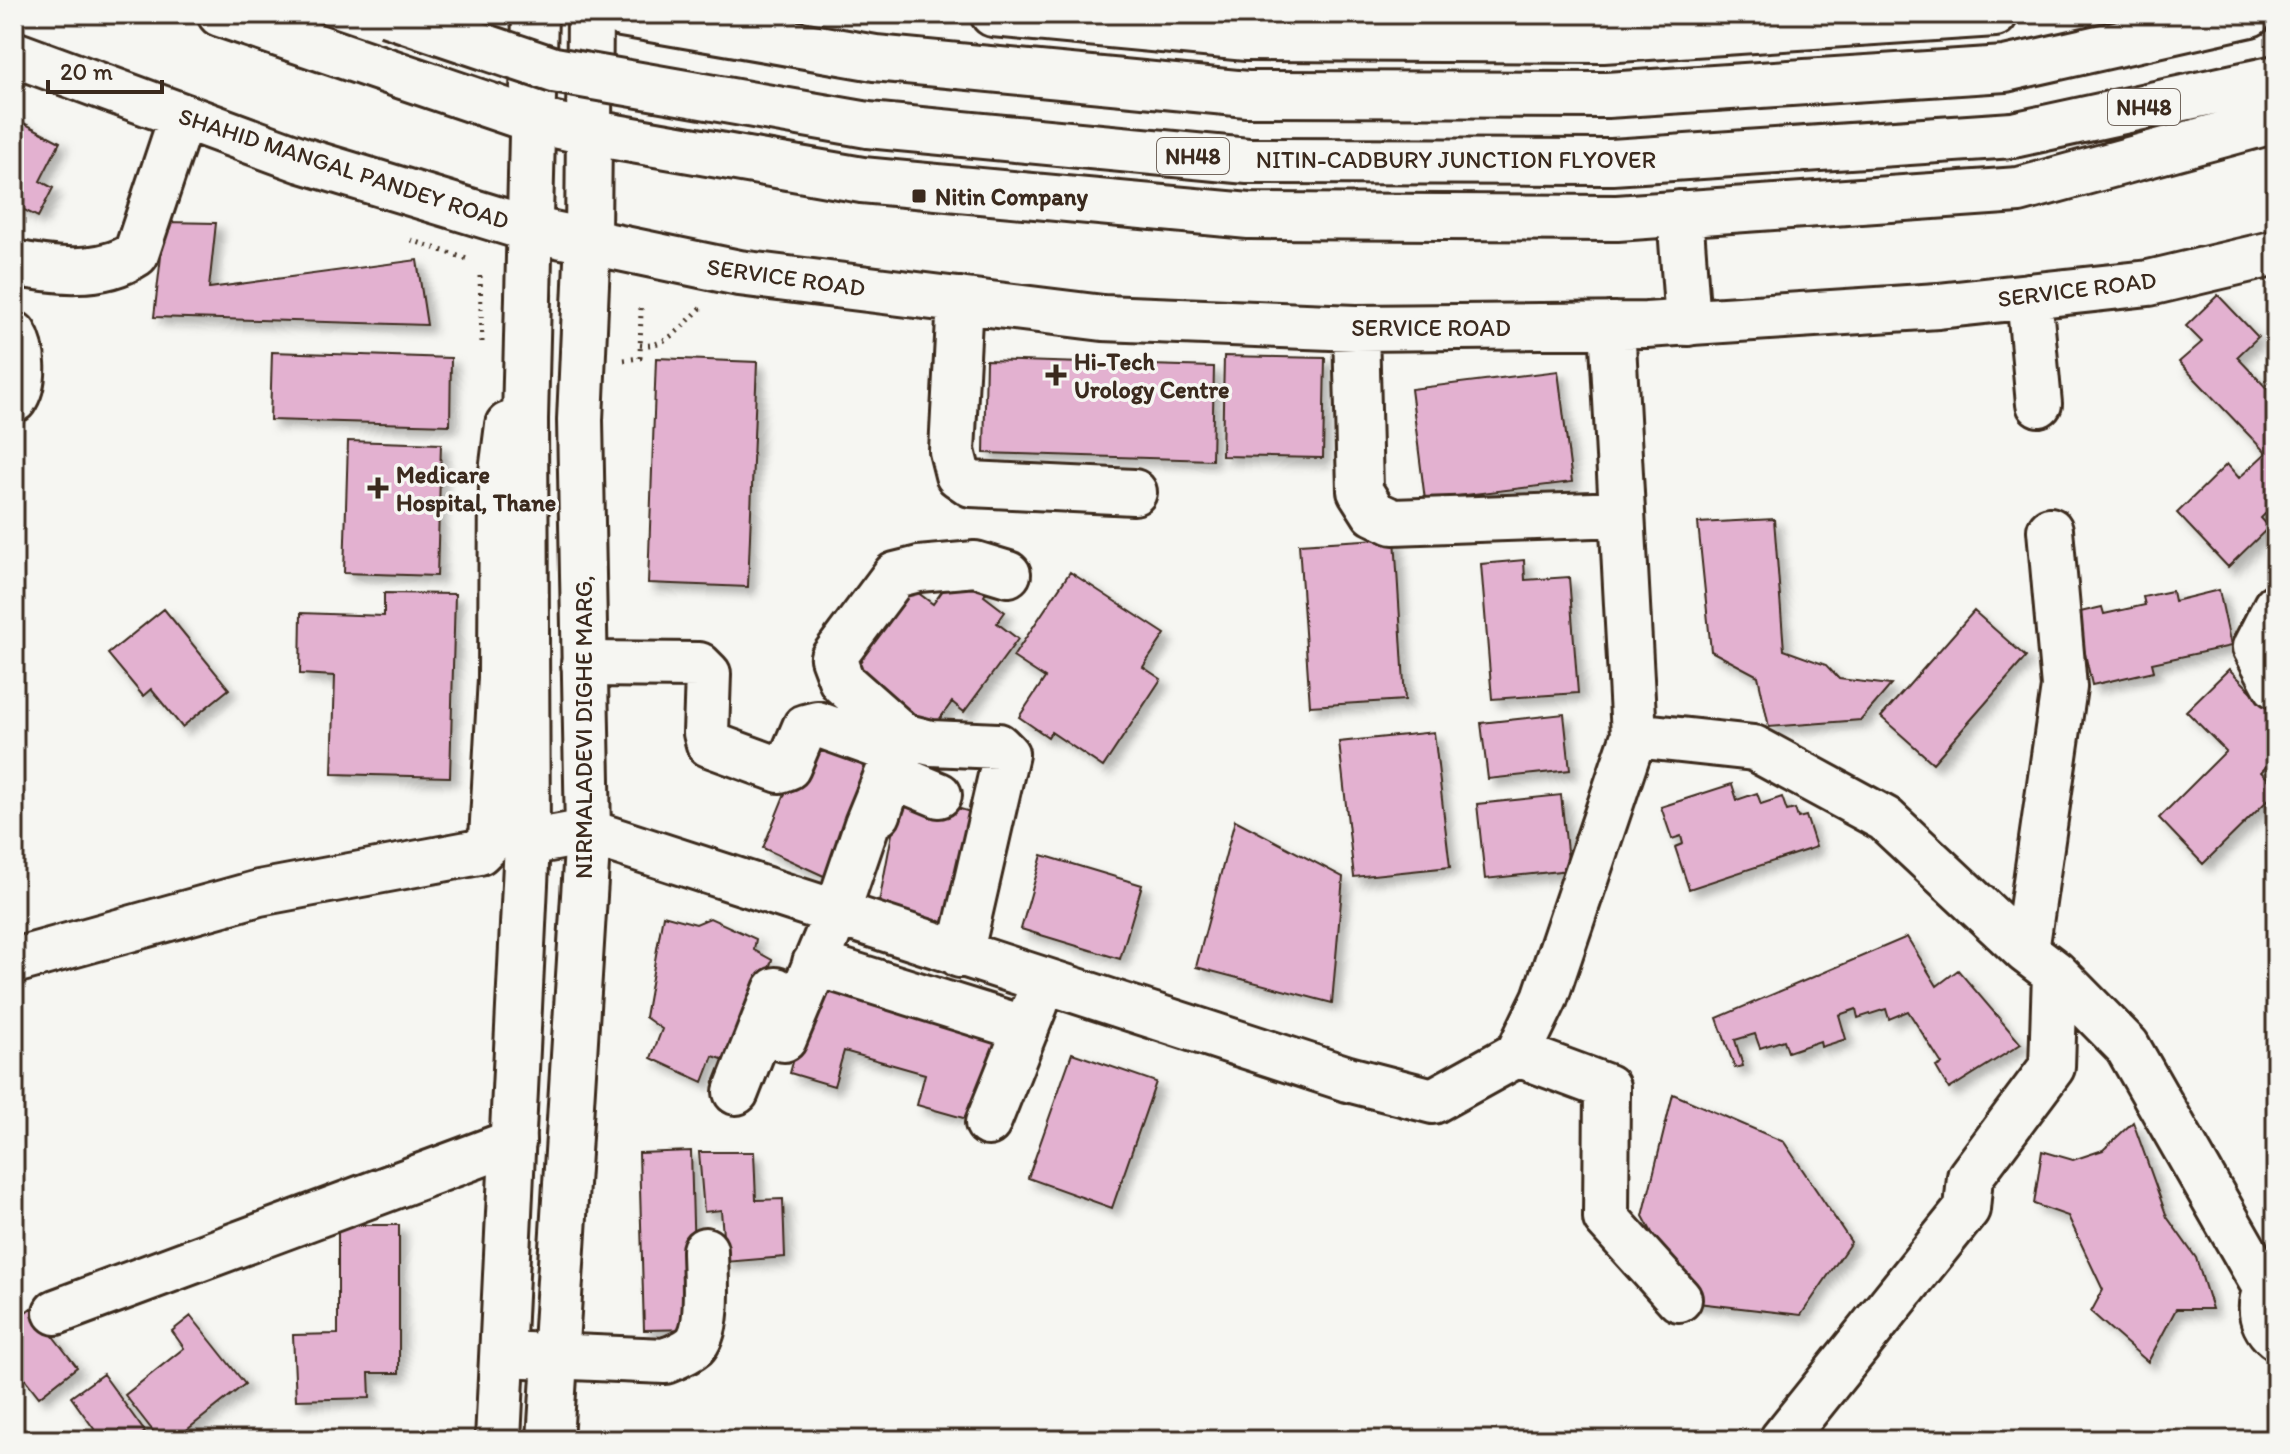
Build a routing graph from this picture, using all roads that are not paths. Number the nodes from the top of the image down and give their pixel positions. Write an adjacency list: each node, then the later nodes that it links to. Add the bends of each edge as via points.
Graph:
1 (220, 14): 11 (main road)
2 (387, 14): 12 (main road, NITIN-CADBURY JUNCTION FLYOVER / NH48, bridge, via 554,70 868,125 1248,161 1612,162 2013,135)
3 (397, 14): 11 (main road, via 385,29)
4 (535, 14): 14 (main road)
5 (590, 14): 16 (main road, NIRMALADEVI DIGHE MARG,)
6 (622, 14): 9 (main road, via 875,58 1247,94 1607,95 2005,69)
7 (993, 14): 8 (main road, via 1247,38 1572,40)
8 (1995, 14)
9 (2250, 14)
10 (14, 54): 13 (main road, SHAHID MANGAL PANDEY ROAD)
11 (333, 54): 14 (main road)
12 (2276, 78)
13 (182, 116): 18 (main road, SHAHID MANGAL PANDEY ROAD, via 302,160); 21 (main road, via 136,254 119,265 80,270)
14 (532, 120): 16 (main road); 18 (main road)
15 (2276, 120): 17 (main road, via 2019,190)
16 (587, 132): 17 (main road, via 862,180 1249,216 1617,218); 19 (main road, NIRMALADEVI DIGHE MARG,)
17 (1680, 213): 24 (main road)
18 (529, 229): 19 (main road, SHAHID MANGAL PANDEY ROAD); 30 (main road)
19 (588, 239): 23 (main road, SERVICE ROAD, via 739,273); 36 (main road, NIRMALADEVI DIGHE MARG,, via 580,420)
20 (2274, 259): 22 (main road, SERVICE ROAD, via 2149,283)
21 (14, 263)
22 (2029, 296): 24 (main road, SERVICE ROAD); 29 (main road)
23 (960, 300): 26 (main road, SERVICE ROAD, via 1103,318); 31 (main road, via 952,451 958,475 971,484)
24 (1688, 323): 25 (main road, SERVICE ROAD)
25 (1612, 325): 26 (main road, SERVICE ROAD); 32 (main road)
26 (1356, 328): 32 (main road, via 1360,491 1374,513 1393,522)
27 (14, 334): 28 (main road, via 22,347)
28 (14, 400)
29 (2039, 404)
30 (525, 419): 42 (main road); 45 (main road, via 508,425 502,472 501,678 492,839 479,852 259,893)
31 (1134, 492)
32 (1622, 514): 38 (main road)
33 (2050, 530): 46 (main road, via 2064,687)
34 (1008, 574): 39 (main road, via 975,564 895,575 833,658)
35 (2276, 606): 37 (main road, via 2255,647)
36 (584, 664): 39 (main road, via 699,665 708,674 709,744 780,770 788,767 805,727 817,724); 41 (main road, NIRMALADEVI DIGHE MARG,)
37 (2276, 686)
38 (1634, 735): 46 (main road, via 1754,748 1885,819); 51 (main road, via 1545,998)
39 (892, 764): 40 (main road, via 903,780); 43 (main road, via 870,835 879,853); 44 (main road, via 931,743 998,746 1006,754)
40 (939, 795)
41 (588, 832): 42 (main road); 43 (main road); 61 (main road, NIRMALADEVI DIGHE MARG,)
42 (527, 843): 54 (main road)
43 (837, 915): 44 (main road); 47 (main road); 52 (main road)
44 (960, 955): 48 (main road)
45 (14, 961)
46 (2040, 962): 56 (main road, via 2127,1046); 64 (main road, via 2052,1067 1970,1177 1967,1209)
47 (815, 963): 49 (main road); 50 (main road)
48 (1045, 982): 49 (main road); 51 (main road, via 1433,1101)
49 (1026, 1029): 53 (main road)
50 (784, 1039)
51 (1518, 1054): 57 (main road, via 1607,1087 1606,1218)
52 (736, 1092)
53 (988, 1123)
54 (513, 1142): 58 (main road); 60 (main road)
55 (705, 1250): 61 (main road, via 704,1328 694,1346 665,1361)
56 (2271, 1284): 59 (main road, via 2261,1311)
57 (1679, 1299)
58 (56, 1312)
59 (2276, 1337)
60 (503, 1354): 61 (main road); 62 (main road)
61 (554, 1358): 63 (main road, NIRMALADEVI DIGHE MARG,)
62 (491, 1438)
63 (550, 1440)
64 (1782, 1440)

